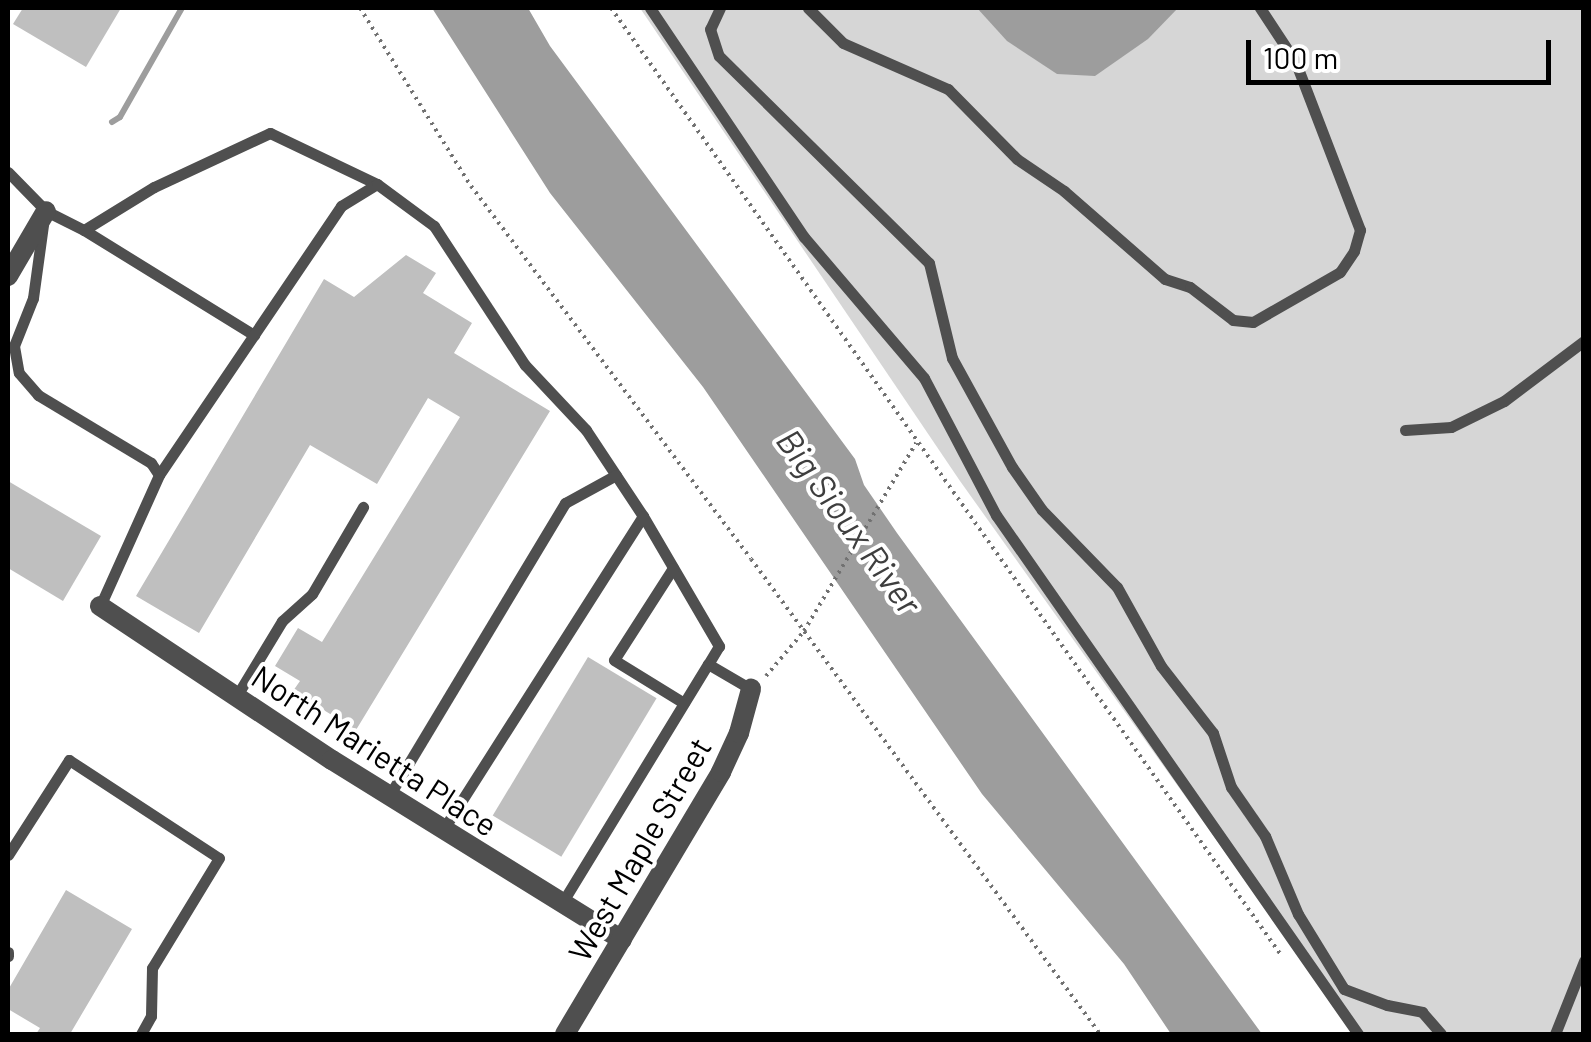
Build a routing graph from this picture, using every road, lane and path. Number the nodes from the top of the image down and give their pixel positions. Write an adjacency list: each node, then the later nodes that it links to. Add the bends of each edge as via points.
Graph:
1 (360, 8): 22 (path, via 471,186)
2 (611, 8): 15 (path)
3 (650, 8): 37 (lane, via 804,236 924,378 996,515)
4 (720, 8): 38 (lane, via 710,29 719,56 929,263 952,358 1012,467 1042,510 1117,587 1161,666 1213,733 1236,796 1265,836 1298,914 1344,989 1422,1012)
5 (808, 8): 6 (lane, via 842,43 948,90 1017,159 1165,279 1190,287 1233,320 1253,322 1340,272 1360,230 1295,61)
6 (1260, 8)
7 (8, 172): 9 (lane)
8 (376, 184): 10 (lane, via 270,133 154,187); 12 (lane, via 341,206); 17 (lane, via 434,226 524,365 586,430)
9 (46, 211): 10 (lane); 11 (street); 16 (lane, via 34,298 14,346 19,373 38,395 151,462)
10 (84, 230): 12 (lane)
11 (8, 276)
12 (254, 335): 16 (lane)
13 (1584, 341): 14 (lane, via 1486,410 1451,427)
14 (1405, 430)
15 (916, 443): 22 (path); 32 (path)
16 (159, 475): 21 (lane)
17 (616, 476): 19 (lane); 27 (lane, via 565,502)
18 (363, 507): 25 (lane, via 312,594 282,620)
19 (643, 516): 20 (lane); 28 (lane)
20 (673, 568): 23 (lane, via 718,646); 26 (lane, via 614,660)
21 (100, 606): 25 (street, North Marietta Place)
22 (804, 631): 24 (path); 36 (path)
23 (708, 664): 24 (lane); 26 (lane)
24 (751, 688): 31 (street, West Maple Street, via 732,751)
25 (236, 696): 27 (street, North Marietta Place)
26 (684, 703): 30 (lane)
27 (389, 796): 28 (street, North Marietta Place)
28 (444, 830): 30 (street, North Marietta Place)
29 (8, 855): 34 (lane, via 69,760 219,858 152,968 151,1016)
30 (562, 904): 31 (street, North Marietta Place)
31 (622, 940): 35 (street, West Maple Street)
32 (1284, 958)
33 (1584, 960): 39 (lane)
34 (140, 1034)
35 (566, 1034)
36 (1100, 1034)
37 (1358, 1034)
38 (1441, 1034)
39 (1555, 1034)

